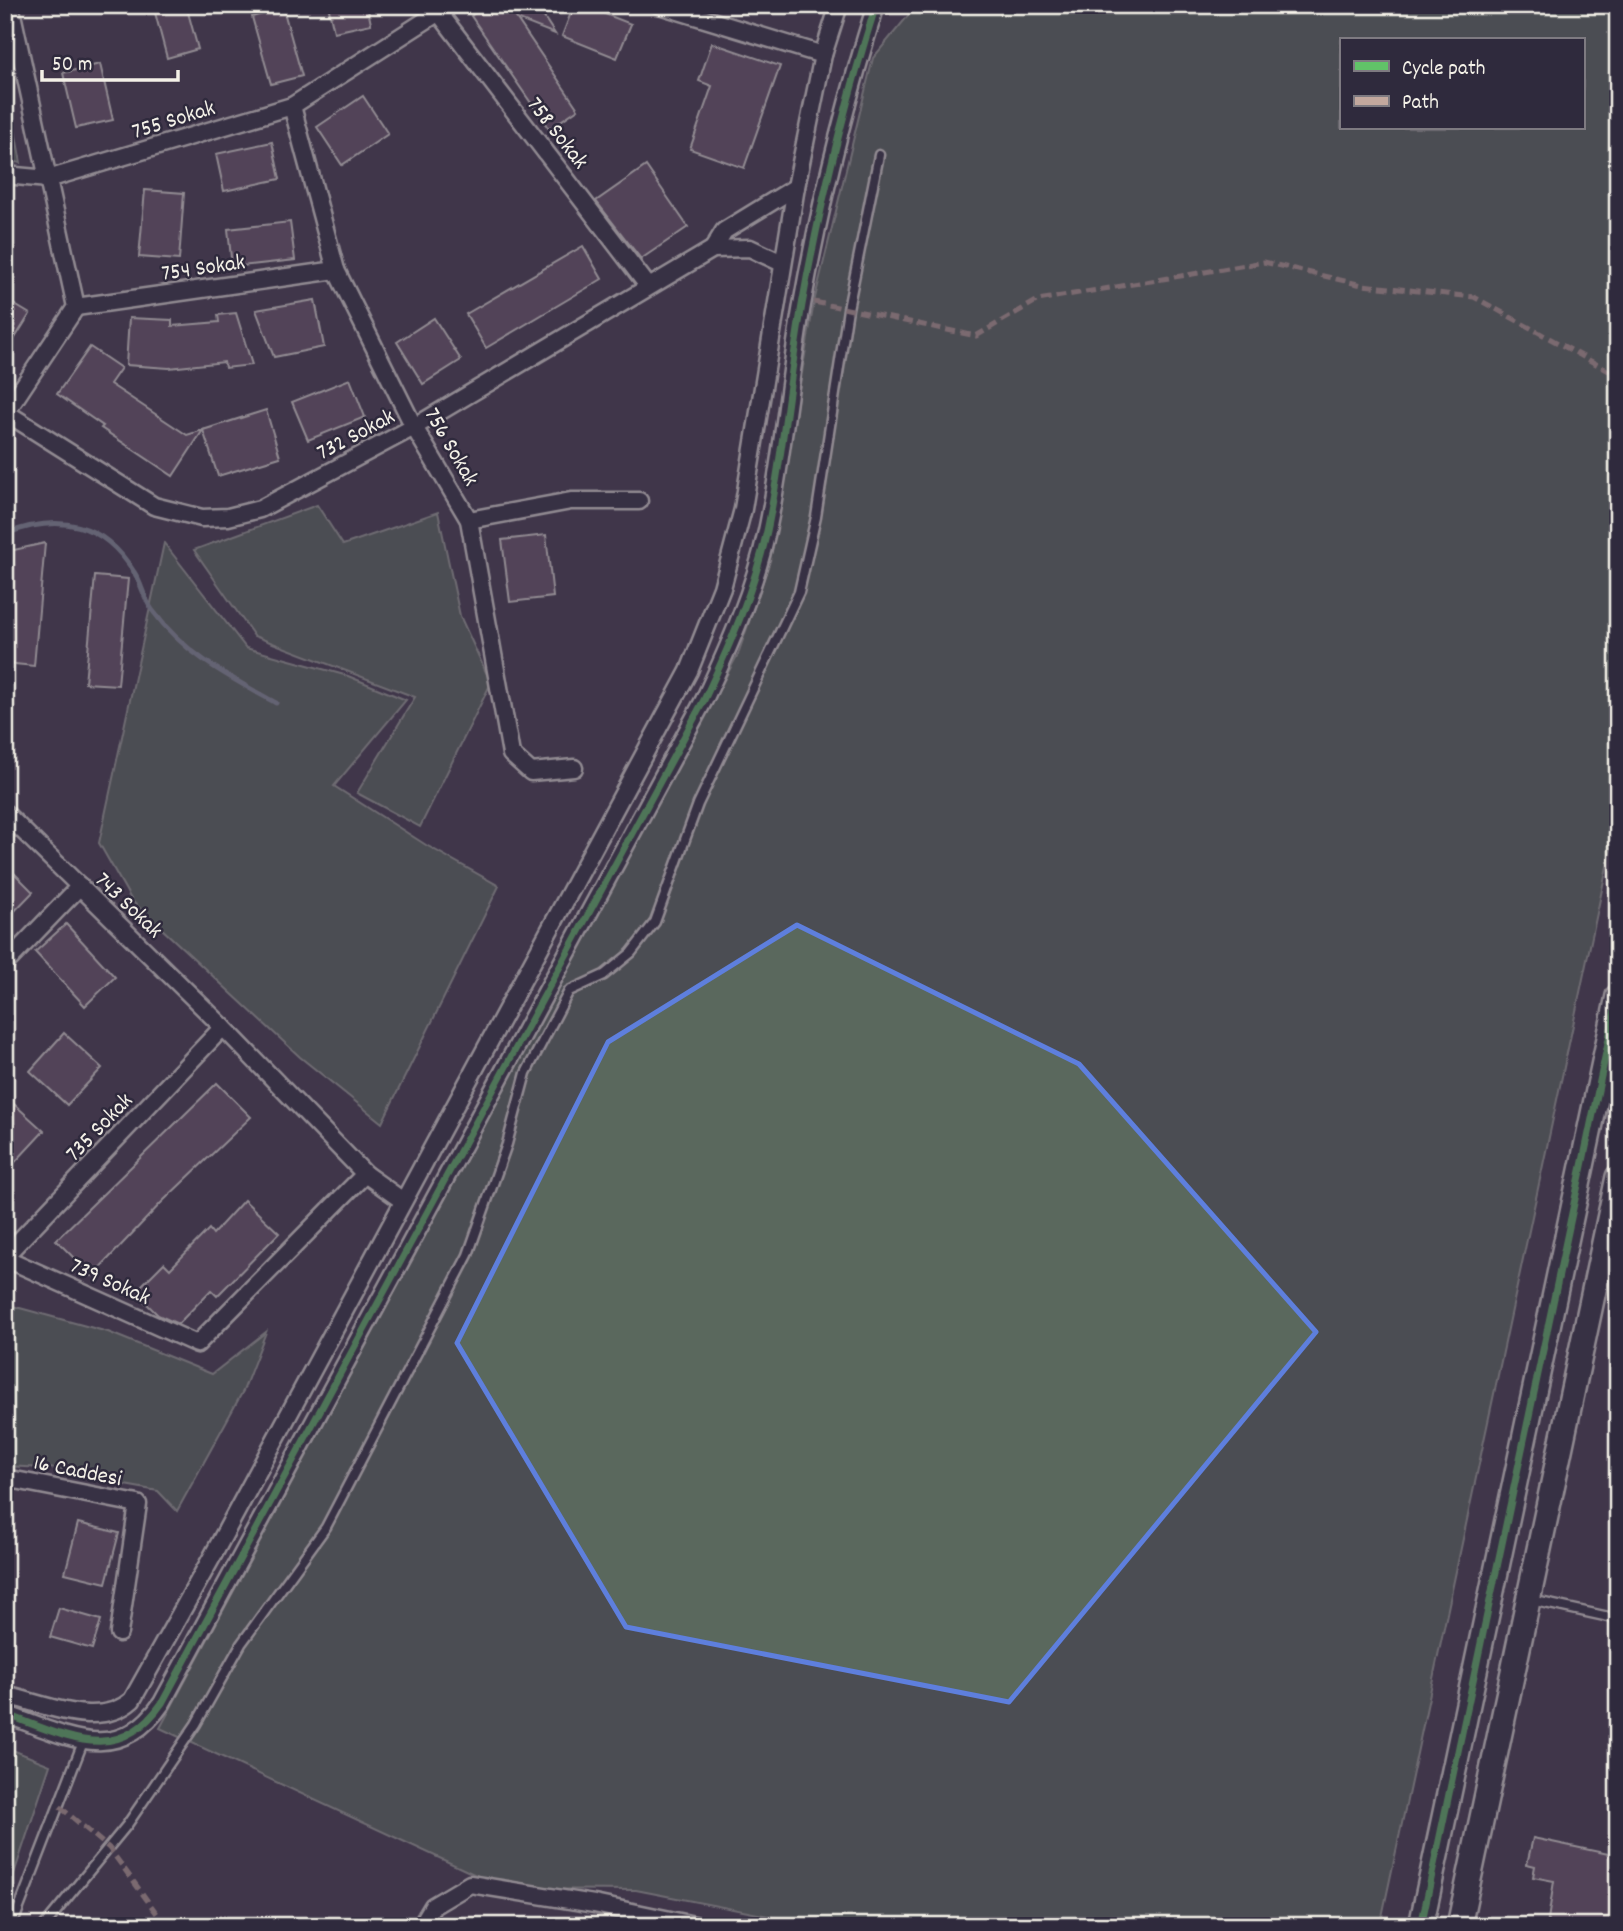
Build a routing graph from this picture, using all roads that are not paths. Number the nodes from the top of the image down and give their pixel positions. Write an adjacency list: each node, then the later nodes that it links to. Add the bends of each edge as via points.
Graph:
1 (10, 5): 10 (street)
2 (659, 5): 6 (street)
3 (839, 5): 6 (street)
4 (876, 5): 37 (street, via 817,230 767,530 725,656 420,1231 162,1703 152,1718 127,1737)
5 (441, 8): 7 (street, 755 Sokak); 15 (street, 758 Sokak)
6 (823, 55): 11 (street)
7 (292, 106): 10 (street, 755 Sokak); 14 (street, 756 Sokak)
8 (879, 155): 39 (lane, via 799,592 698,804 655,922 631,953 604,975 569,990 526,1073 468,1255 326,1527 242,1644 196,1724 127,1825)
9 (5, 175): 10 (street)
10 (48, 179): 16 (street)
11 (796, 187): 12 (street, 732 Sokak, via 724,231); 13 (street)
12 (713, 248): 13 (street, via 750,248); 15 (street, 732 Sokak)
13 (782, 263): 29 (street, via 743,509 707,628 677,694)
14 (336, 270): 16 (street, 754 Sokak); 18 (street, 756 Sokak)
15 (648, 286): 18 (street, 732 Sokak)
16 (76, 307): 17 (street)
17 (5, 413): 18 (street, 732 Sokak, via 155,506 202,518 260,509)
18 (414, 427): 20 (street, 756 Sokak)
19 (639, 500): 20 (street, via 571,501)
20 (468, 520): 21 (street, 756 Sokak, via 511,754 531,772)
21 (574, 768)
22 (5, 813): 23 (street, 743 Sokak)
23 (80, 886): 24 (street); 26 (street, 743 Sokak)
24 (5, 964)
25 (1618, 996): 42 (street)
26 (223, 1027): 27 (street, 743 Sokak); 30 (street, 735 Sokak)
27 (365, 1174): 29 (street, 743 Sokak); 30 (street, 739 Sokak, via 197,1343)
28 (1618, 1177): 32 (street)
29 (403, 1201): 35 (street, via 132,1700 122,1709 101,1715)
30 (5, 1257)
31 (5, 1478): 34 (street, 16 Caddesi, via 138,1504)
32 (1528, 1599): 33 (lane); 43 (street)
33 (1618, 1619)
34 (119, 1633)
35 (5, 1695)
36 (5, 1714): 37 (street)
37 (83, 1742): 38 (lane)
38 (12, 1926)
39 (44, 1926)
40 (421, 1926): 41 (street, via 433,1906 470,1884)
41 (699, 1926)
42 (1421, 1926)
43 (1460, 1926)

